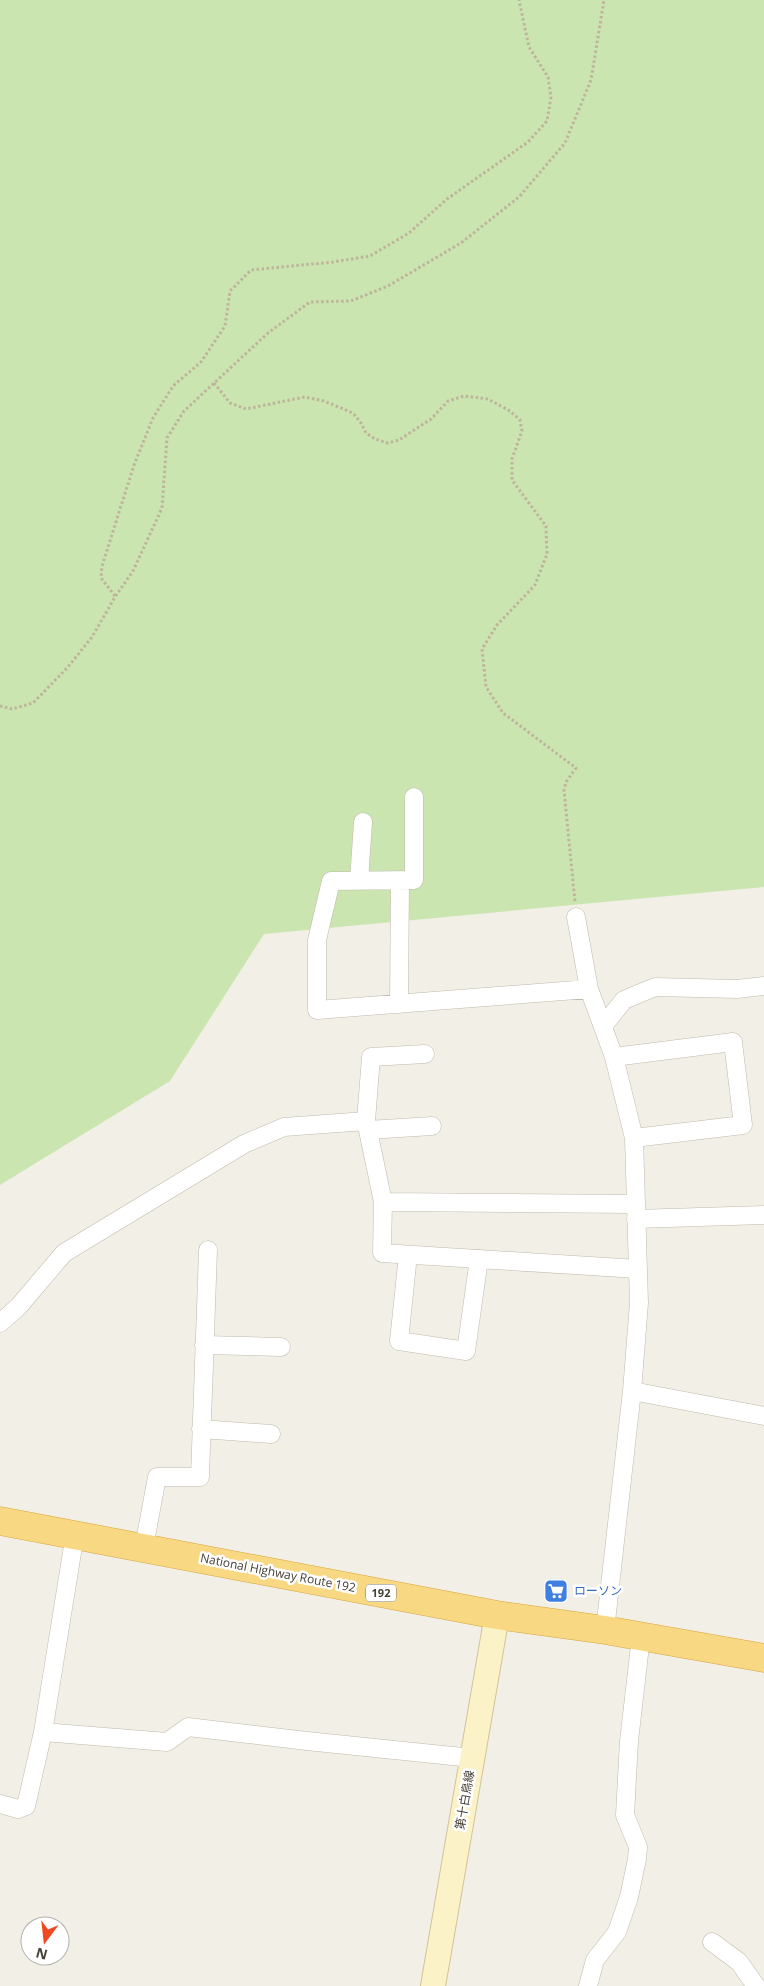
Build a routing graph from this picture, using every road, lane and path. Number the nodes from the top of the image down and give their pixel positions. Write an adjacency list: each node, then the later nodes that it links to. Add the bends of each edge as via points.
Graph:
1 (519, 0): 4 (path, via 529,47 548,77 551,97 547,121 528,142 447,199 409,233 370,256 251,270 230,291 225,326 201,362 173,386 153,418 134,465 102,566 101,578)
2 (604, 0): 3 (path, via 591,80 565,143 519,197 461,243 388,286 351,302 310,302 268,333)
3 (214, 383): 4 (path, via 184,411 167,438 162,508 133,571); 10 (path, via 230,402 246,409 305,397 324,401 353,413 366,433 388,443 399,440 431,419 448,401 464,396 488,400 520,420 522,431 512,459 512,480 546,526 547,554 535,586 497,625 482,649 486,687 503,713 576,768 564,790)
4 (115, 597): 5 (path, via 92,637 34,703 12,709)
5 (0, 706)
6 (414, 797): 8 (street, via 414,880)
7 (363, 822): 9 (street)
8 (400, 880): 9 (street); 13 (street)
9 (359, 881): 13 (street, via 331,881 317,940 317,1010)
10 (576, 917): 12 (street)
11 (764, 986): 14 (street, via 736,989 655,987 624,1000)
12 (589, 989): 13 (street); 14 (street)
13 (399, 1004)
14 (603, 1026): 16 (street)
15 (425, 1054): 17 (street, via 371,1057)
16 (614, 1057): 19 (street); 19 (street, via 733,1042 743,1125)
17 (367, 1125): 18 (street); 20 (street); 27 (street, via 284,1127 244,1144 64,1253)
18 (432, 1126)
19 (634, 1138): 21 (street)
20 (383, 1202): 21 (street); 24 (street, via 382,1253)
21 (636, 1212): 22 (street); 26 (street)
22 (764, 1215)
23 (208, 1250): 28 (street)
24 (408, 1254): 25 (street); 25 (street, via 399,1341 466,1351)
25 (479, 1259): 26 (street)
26 (638, 1269): 30 (street, via 639,1303)
27 (0, 1324)
28 (204, 1345): 29 (street); 32 (street)
29 (281, 1347)
30 (632, 1391): 31 (street); 38 (street)
31 (764, 1416)
32 (201, 1429): 33 (street); 36 (street, via 200,1476 157,1477)
33 (271, 1434)
34 (0, 1521): 35 (highway, National Highway Route 192 / 192)
35 (76, 1534): 36 (highway, National Highway Route 192 / 192); 41 (street)
36 (144, 1547): 37 (highway, National Highway Route 192 / 192)
37 (497, 1615): 38 (highway, National Highway Route 192 / 192); 42 (main road, 第十白鳥線)
38 (605, 1630): 39 (highway, National Highway Route 192 / 192)
39 (641, 1636): 40 (highway, National Highway Route 192 / 192); 46 (street, via 629,1741 625,1815 638,1847 637,1859 617,1932 595,1960)
40 (764, 1658)
41 (43, 1732): 42 (street, via 167,1742 188,1727); 43 (street, via 26,1806 18,1809)
42 (472, 1758): 45 (main road, 第十白鳥線)
43 (0, 1804)
44 (712, 1942): 47 (street, via 739,1962)
45 (433, 1986)
46 (588, 1986)
47 (756, 1986)

